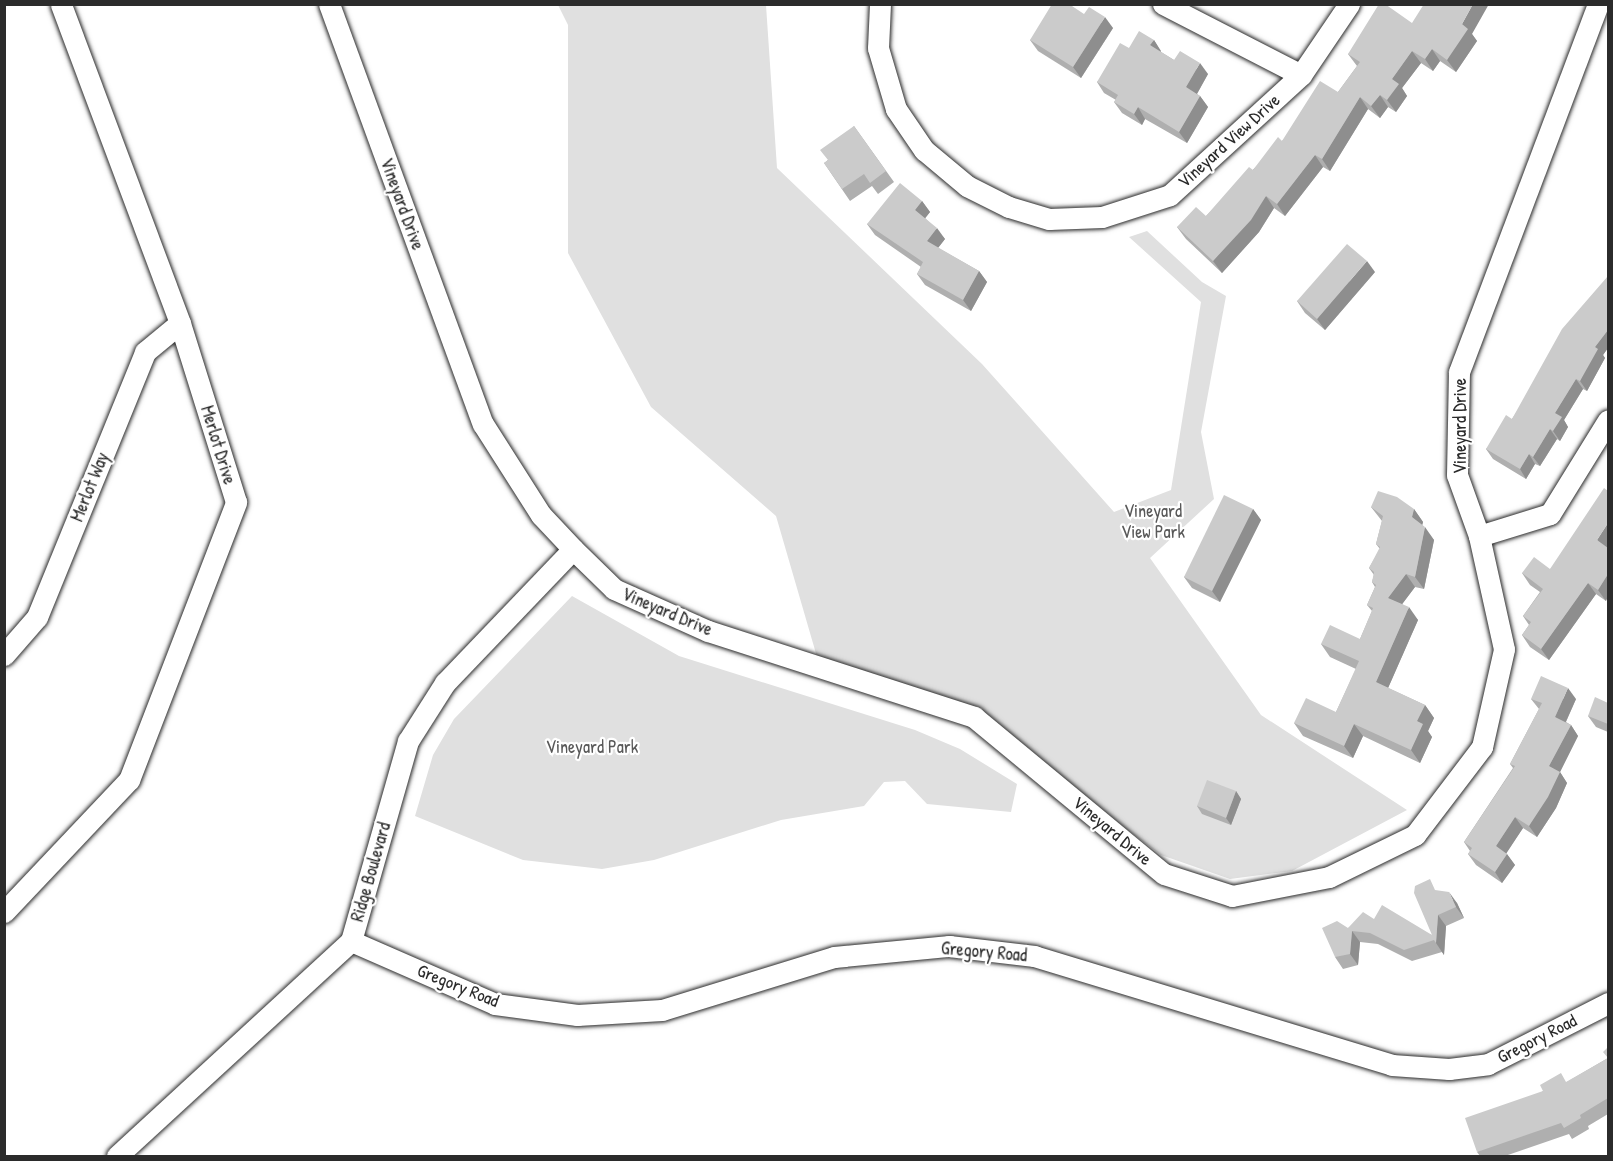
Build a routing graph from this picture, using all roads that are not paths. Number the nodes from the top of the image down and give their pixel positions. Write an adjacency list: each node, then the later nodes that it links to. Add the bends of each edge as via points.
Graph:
1 (61, 4): 8 (street, Merlot Drive)
2 (329, 4): 11 (street, Vineyard Drive, via 483,424 541,515)
3 (880, 4): 7 (street, Vineyard View Drive, via 878,48 896,109 924,150 967,186 1009,207 1049,219 1102,217 1170,195)
4 (1163, 4): 7 (street)
5 (1349, 4): 7 (street, Vineyard View Drive)
6 (1598, 4): 10 (street, Vineyard Drive, via 1459,372 1457,475)
7 (1301, 75)
8 (180, 323): 12 (street, Merlot Way, via 145,352 37,617); 13 (street, Merlot Drive, via 237,502 129,780)
9 (1608, 420): 10 (street, via 1550,514)
10 (1479, 537): 11 (street, Vineyard Drive, via 1504,649 1482,747 1415,835 1329,877 1232,896 1164,874 974,717 708,631 614,589)
11 (573, 549): 14 (street, Ridge Boulevard, via 445,683 408,741)
12 (4, 655)
13 (4, 912)
14 (351, 941): 15 (street, Gregory Road, via 495,1004 577,1015 662,1011 834,957 949,946 1034,956 1392,1065 1449,1069 1488,1064); 16 (street, Ridge Boulevard)
15 (1608, 1002)
16 (117, 1156)

